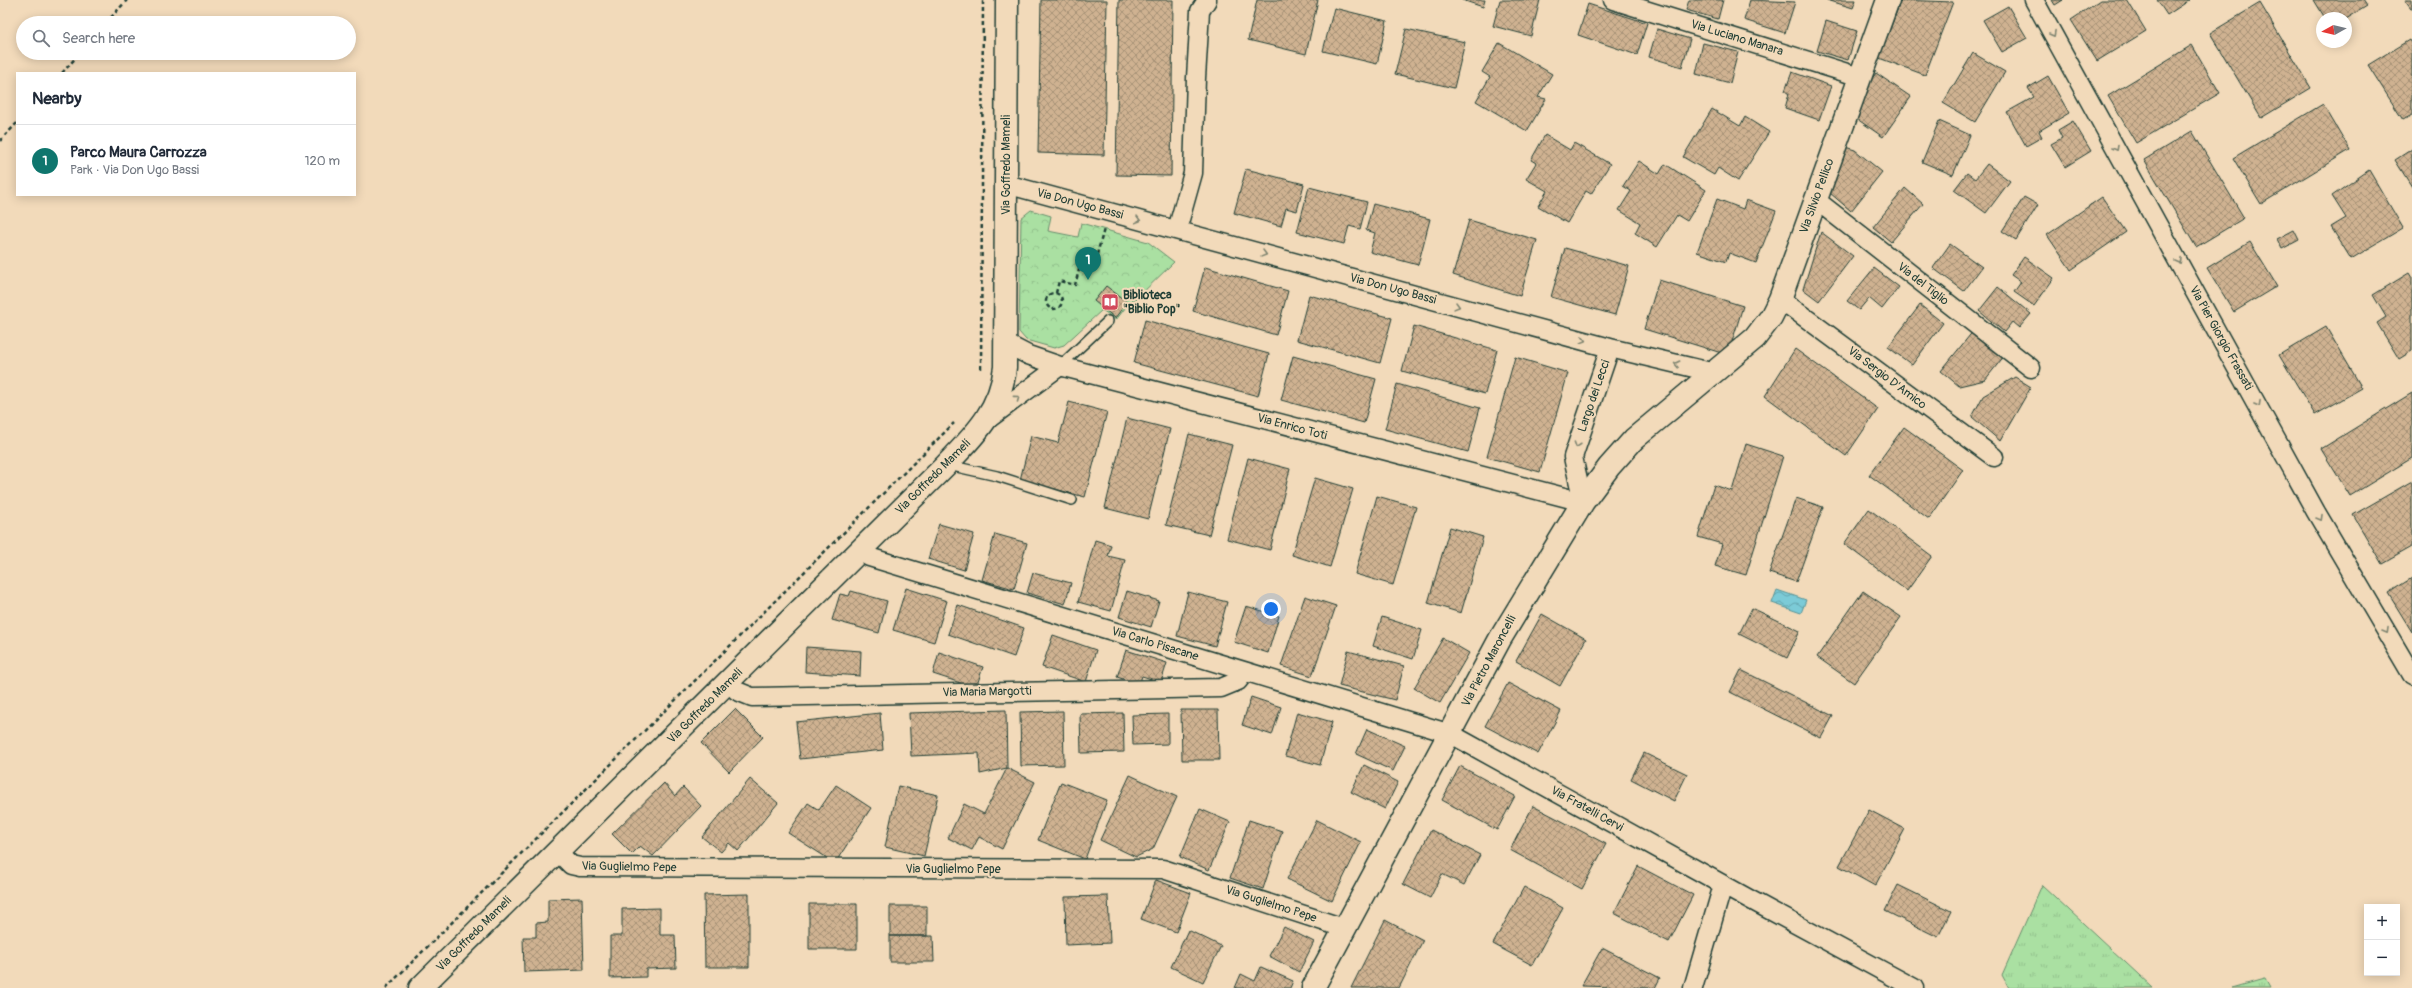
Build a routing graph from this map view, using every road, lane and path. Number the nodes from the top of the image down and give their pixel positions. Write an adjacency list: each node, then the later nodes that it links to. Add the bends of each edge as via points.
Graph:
1 (127, 0): 8 (path)
2 (983, 0): 25 (path)
3 (1007, 0): 14 (street, Via Goffredo Mameli)
4 (1207, 0): 17 (street, via 1200,11 1193,173)
5 (1613, 0): 11 (street, Via Luciano Manara)
6 (1888, 0): 11 (street, Via Silvio Pellico)
7 (2034, 0): 35 (street, Via Pier Giorgio Frassati, one-way to 35, via 2316,512)
8 (112, 16)
9 (74, 60): 10 (path)
10 (63, 72)
11 (1860, 77): 15 (street, Via Silvio Pellico)
12 (16, 123): 13 (path)
13 (0, 141)
14 (1006, 184): 16 (street, Via Don Ugo Bassi); 21 (street, Via Goffredo Mameli)
15 (1816, 200): 19 (street, Via Silvio Pellico); 24 (street, Via del Tiglio)
16 (1114, 214): 17 (street, Via Don Ugo Bassi, one-way to 17); 18 (path, via 1104,229 1093,269 1080,266 1075,285 1059,281)
17 (1176, 230): 22 (street, Via Don Ugo Bassi, one-way to 22)
18 (1056, 293): 18 (path, via 1062,303 1054,309 1047,305 1046,300 1050,294)
19 (1780, 298): 26 (street, Via Silvio Pellico, via 1771,317 1755,338); 29 (street, Via Sergio D'Amico)
20 (1108, 321): 23 (lane)
21 (1005, 343): 23 (street, Via Enrico Toti, via 1028,355); 28 (street, Via Goffredo Mameli, via 1002,390)
22 (1610, 348): 26 (street, Largo dei Lecci, one-way to 22); 32 (street, Largo dei Lecci, one-way to 32, via 1573,457)
23 (1060, 366): 28 (street, Via Goffredo Mameli, one-way to 23); 32 (street, Via Enrico Toti)
24 (2031, 368)
25 (981, 372)
26 (1715, 372): 32 (street, Via Pietro Maroncelli, via 1634,439)
27 (960, 417): 41 (path)
28 (986, 421): 30 (street, Via Goffredo Mameli)
29 (1994, 457)
30 (946, 465): 31 (lane, via 997,476); 33 (street, Via Goffredo Mameli)
31 (1072, 500)
32 (1583, 502): 37 (street, Via Pietro Maroncelli, via 1500,639)
33 (862, 550): 34 (street, Via Carlo Pisacane, via 869,557); 36 (street, Via Goffredo Mameli)
34 (1245, 672): 36 (street, Via Maria Margotti, via 1235,683 1213,688 752,697 737,691); 37 (street, Via Carlo Pisacane)
35 (2412, 675)
36 (728, 682): 38 (street, Via Goffredo Mameli)
37 (1451, 734): 39 (street, Via Fratelli Cervi); 40 (street, Via Pietro Maroncelli)
38 (558, 852): 40 (street, Via Guglielmo Pepe, via 572,865 580,867 1163,869); 42 (street, Via Goffredo Mameli)
39 (1723, 884): 44 (street); 45 (street, Via Fratelli Cervi)
40 (1344, 928): 43 (street, Via Pietro Maroncelli)
41 (386, 988)
42 (420, 988)
43 (1313, 988)
44 (1693, 988)
45 (1914, 988)

